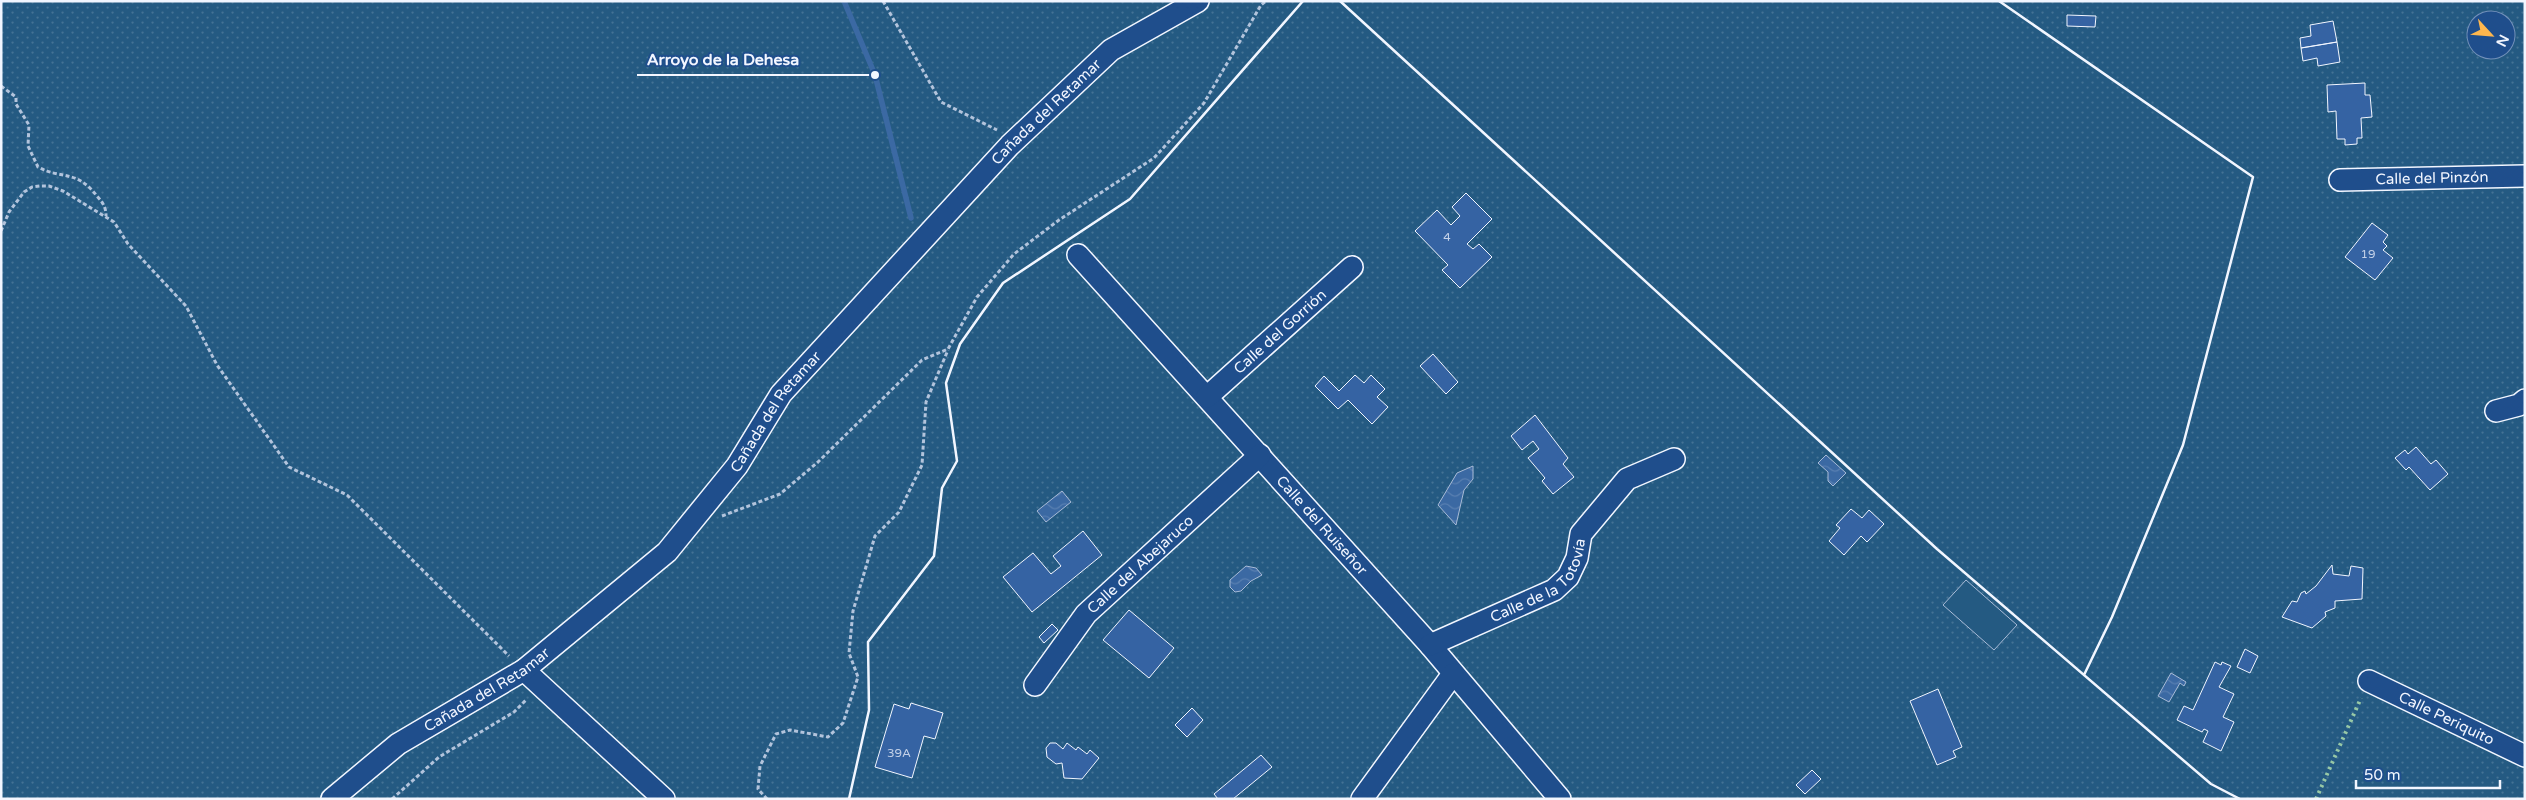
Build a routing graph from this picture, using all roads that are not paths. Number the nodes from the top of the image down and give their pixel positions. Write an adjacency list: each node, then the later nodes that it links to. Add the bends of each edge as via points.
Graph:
1 (1198, 1): 12 (street, Cañada del Retamar, via 1111,50 1010,146 781,394 737,466 666,552)
2 (2525, 176): 3 (street, Calle del Pinzón)
3 (2340, 180)
4 (1078, 255): 6 (street, Calle del Ruiseñor)
5 (1352, 267): 6 (street, Calle del Gorrión)
6 (1207, 397): 9 (street, Calle del Ruiseñor)
7 (2525, 400): 8 (street, via 2519,405)
8 (2496, 411)
9 (1260, 454): 11 (street, Calle del Ruiseñor); 15 (street, Calle del Abejaruco, via 1086,614)
10 (1674, 459): 11 (street, Calle de la Totovía, via 1627,479 1581,534 1577,558 1568,577 1554,590)
11 (1430, 645): 13 (street, Calle del Ruiseñor)
12 (524, 670): 17 (street, Cañada del Retamar, via 398,744); 18 (street)
13 (1453, 674): 19 (street); 20 (street, Calle del Ruiseñor)
14 (2369, 681): 16 (street, Calle Periquito)
15 (1035, 685)
16 (2525, 756)
17 (332, 799)
18 (664, 799)
19 (1362, 799)
20 (1560, 799)

